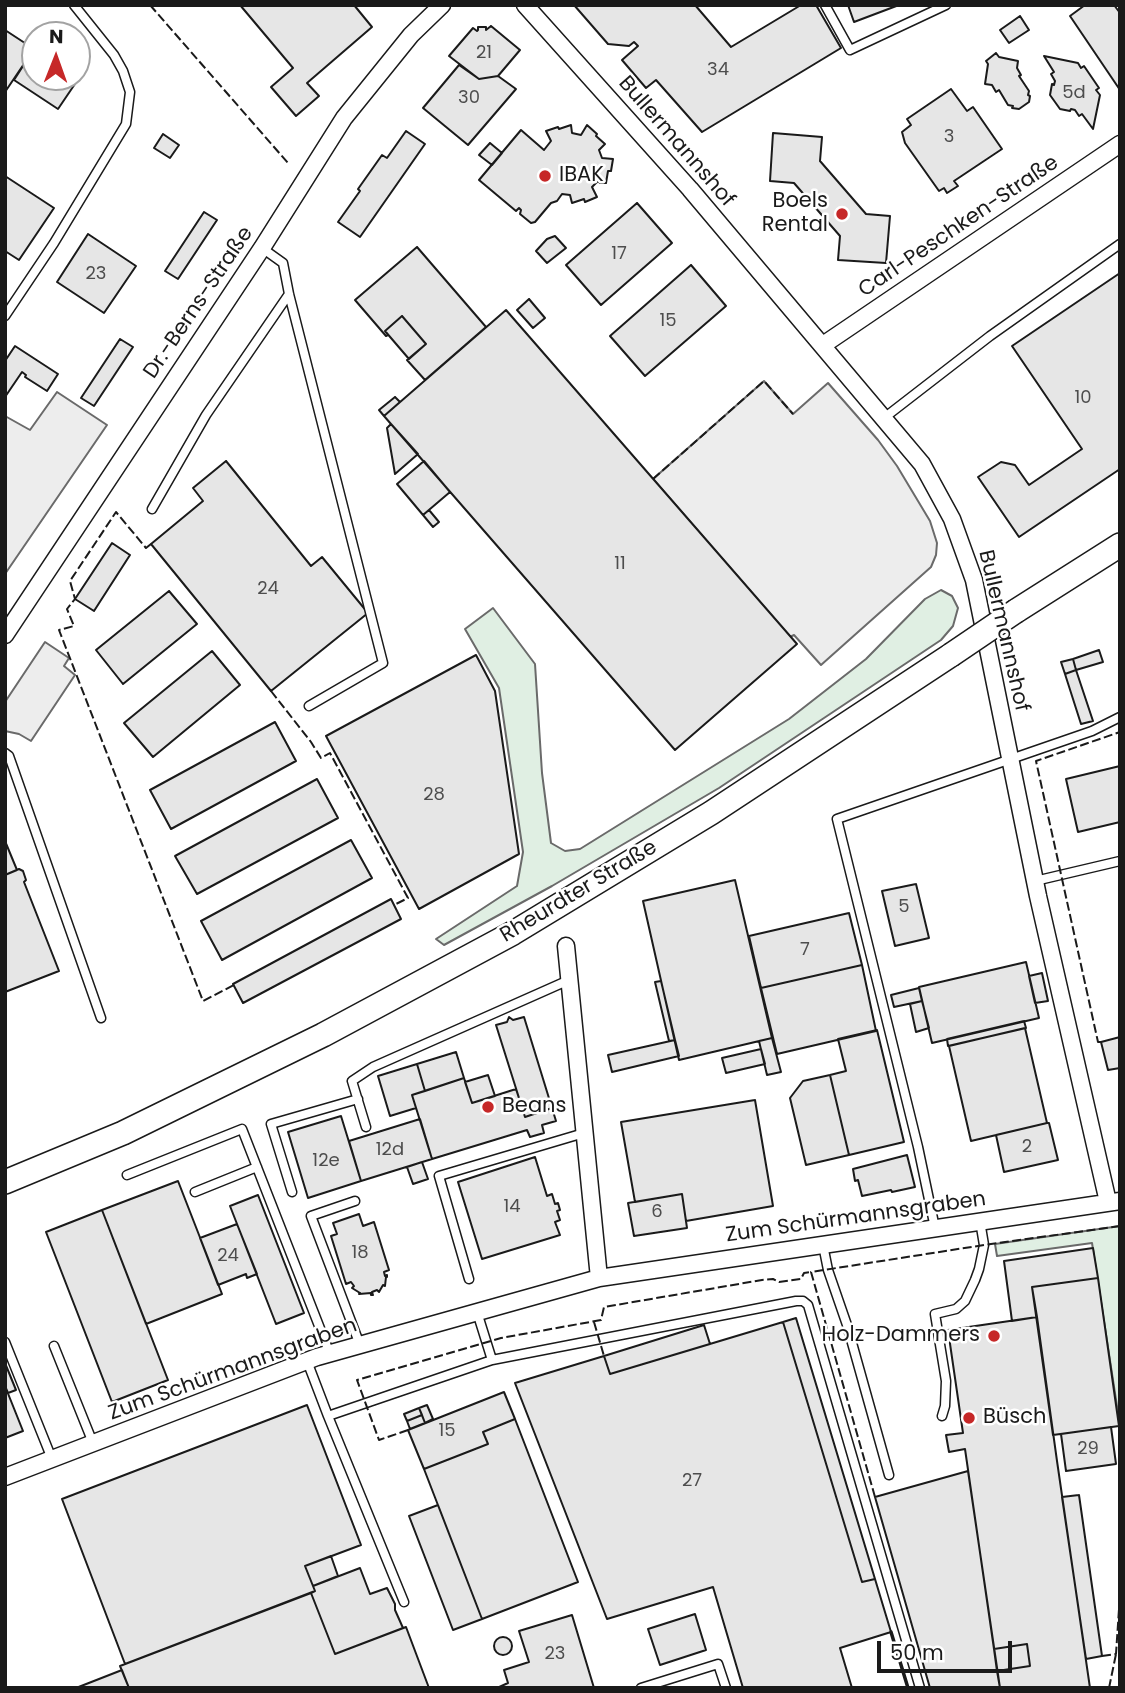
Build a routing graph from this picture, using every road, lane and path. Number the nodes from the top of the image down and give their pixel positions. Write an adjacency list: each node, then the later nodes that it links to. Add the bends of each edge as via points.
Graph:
1 (74, 5): 10 (lane, via 123,71 130,92 125,124)
2 (442, 5): 8 (street, Dr.-Berns-Straße, via 411,35 344,118)
3 (526, 5): 11 (street, Bullermannshof)
4 (825, 5): 5 (lane, via 850,50)
5 (946, 5)
6 (1120, 144): 11 (street, Carl-Peschken-Straße)
7 (1120, 244): 12 (lane, via 982,341)
8 (262, 248): 9 (lane, via 283,263); 15 (street, Dr.-Berns-Straße)
9 (289, 294): 13 (lane, via 206,415); 16 (lane, via 383,663)
10 (5, 316)
11 (823, 345): 12 (street, Bullermannshof)
12 (884, 418): 19 (street, Bullermannshof, via 922,464 952,519 974,580)
13 (152, 509)
14 (1120, 545): 30 (main road, Rheurdter Straße, bridge, via 711,813 513,933 123,1133)
15 (5, 635)
16 (309, 706)
17 (1120, 717): 19 (lane)
18 (5, 753): 24 (lane)
19 (1010, 758): 21 (street, Bullermannshof); 36 (lane, via 837,819)
20 (1120, 861): 21 (lane)
21 (1035, 881): 34 (street, Bullermannshof)
22 (566, 946): 23 (street)
23 (569, 980): 25 (lane, via 373,1067 352,1081); 27 (street)
24 (101, 1018)
25 (358, 1099): 26 (lane); 32 (lane, via 271,1124)
26 (366, 1127)
27 (584, 1133): 38 (street); 39 (lane, via 439,1176)
28 (257, 1167): 29 (lane, via 242,1129); 31 (lane); 44 (lane)
29 (127, 1175)
30 (5, 1182)
31 (195, 1192)
32 (292, 1192)
33 (355, 1201): 42 (lane, via 311,1216)
34 (1114, 1202): 35 (street, Zum Schürmannsgraben)
35 (980, 1221): 36 (street, Zum Schürmannsgraben); 48 (lane, via 984,1245 965,1301 956,1309 935,1314 946,1381)
36 (935, 1228): 37 (street, Zum Schürmannsgraben)
37 (823, 1245): 38 (street, Zum Schürmannsgraben); 51 (lane)
38 (599, 1278): 40 (street, Zum Schürmannsgraben)
39 (469, 1279)
40 (477, 1312): 42 (street, Zum Schürmannsgraben); 45 (lane)
41 (5, 1342): 50 (lane)
42 (360, 1345): 44 (street, Zum Schürmannsgraben)
43 (54, 1346): 49 (lane)
44 (330, 1354): 46 (street, Zum Schürmannsgraben)
45 (492, 1360): 47 (lane); 56 (lane, via 803,1301 808,1305)
46 (307, 1361): 47 (lane); 49 (street, Zum Schürmannsgraben)
47 (328, 1416): 53 (lane)
48 (942, 1416)
49 (93, 1443): 50 (street, Zum Schürmannsgraben)
50 (52, 1459): 52 (street, Zum Schürmannsgraben)
51 (889, 1475)
52 (5, 1477)
53 (404, 1602)
54 (641, 1688): 55 (lane, via 718,1664)
55 (726, 1688)
56 (920, 1688)

